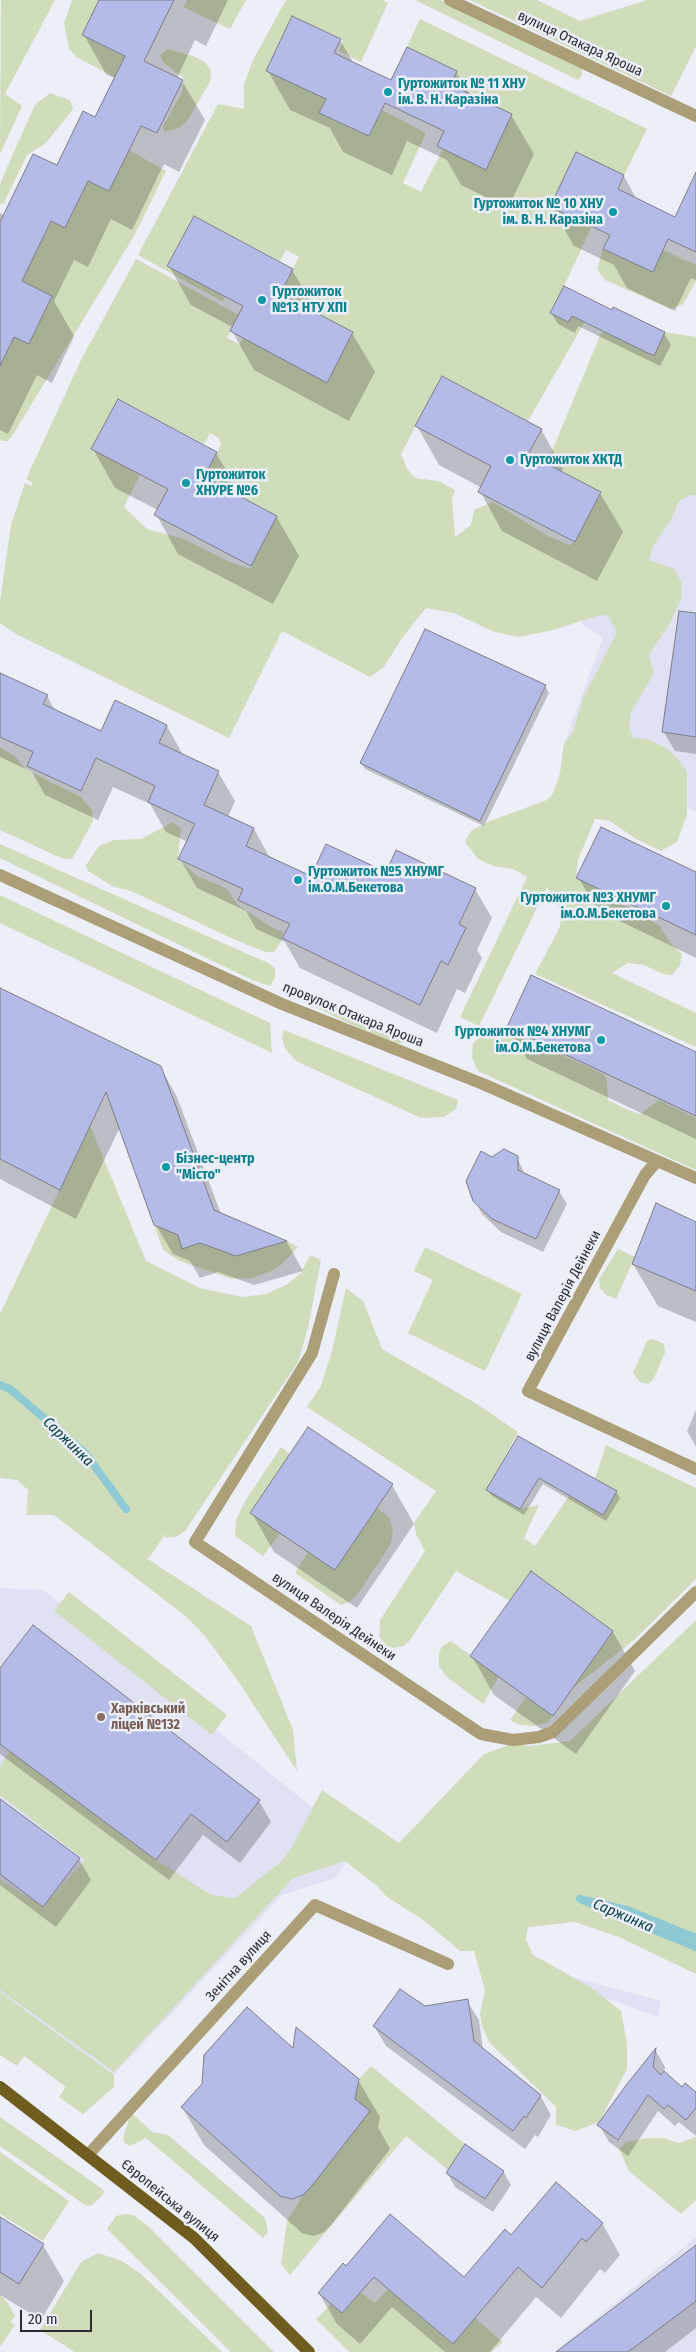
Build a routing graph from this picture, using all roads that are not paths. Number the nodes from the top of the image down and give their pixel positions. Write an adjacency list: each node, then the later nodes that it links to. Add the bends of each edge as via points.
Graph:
1 (450, 0): 2 (street, вулиця Отакара Яроша)
2 (696, 116)
3 (0, 876): 4 (street, провулок Отакара Яроша, via 282,1004 483,1084)
4 (657, 1161): 5 (street, провулок Отакара Яроша); 7 (street, вулиця Валерія Дейнеки, via 646,1175 528,1391)
5 (696, 1178)
6 (334, 1274): 8 (street, вулиця Валерія Дейнеки, via 312,1353 195,1542 481,1734 513,1740 553,1732)
7 (696, 1469)
8 (696, 1592)
9 (448, 1964): 11 (street, Зенітна вулиця, via 315,1905)
10 (0, 2087): 11 (main road, Європейська вулиця)
11 (88, 2155): 12 (main road, Європейська вулиця, via 194,2238)
12 (309, 2352)

